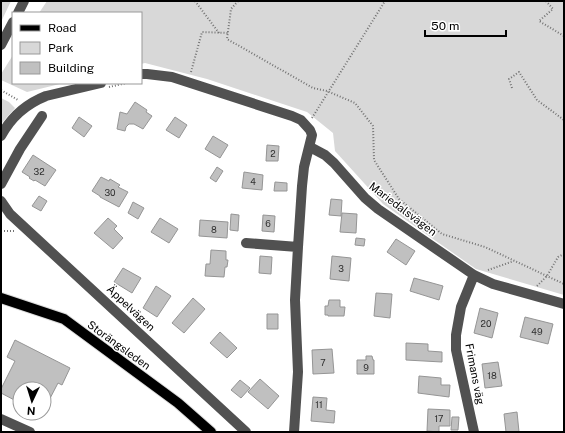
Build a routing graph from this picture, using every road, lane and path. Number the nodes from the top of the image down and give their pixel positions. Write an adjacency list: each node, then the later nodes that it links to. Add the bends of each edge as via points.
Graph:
1 (24, 1): 6 (street)
2 (195, 1): 8 (path)
3 (238, 1): 9 (path, via 231,9)
4 (384, 1): 17 (path)
5 (546, 1): 10 (path, via 553,9 539,21)
6 (18, 12)
7 (12, 24): 11 (street)
8 (219, 33): 9 (path); 13 (path, via 202,32)
9 (228, 33): 17 (path, via 227,39 313,88)
10 (564, 36)
11 (1, 45)
12 (142, 74): 13 (street, via 165,76)
13 (188, 82): 21 (street, via 292,116)
14 (97, 84): 18 (street, via 46,96)
15 (512, 88): 20 (path, via 509,79 519,72 537,100)
16 (1, 90): 18 (path, via 21,102)
17 (327, 91): 21 (path); 29 (path, via 355,103 373,126 374,160 399,199 442,234 485,247)
18 (25, 108): 22 (street)
19 (42, 116): 24 (street)
20 (564, 120)
21 (307, 126): 23 (street, via 312,135)
22 (1, 136)
23 (310, 147): 27 (street, via 304,167); 30 (street, Mariedalsvägen, via 325,155 378,209)
24 (1, 184)
25 (1, 201): 39 (street, Äppelvägen, via 10,214)
26 (246, 243): 27 (street)
27 (298, 247): 40 (street, via 295,300 298,372)
28 (564, 254): 31 (path, via 558,257)
29 (516, 261): 30 (path); 31 (path)
30 (474, 275): 33 (street, Mariedalsvägen, via 493,284); 41 (street, Frimans väg, via 461,307 456,350)
31 (547, 276): 32 (path); 33 (path)
32 (564, 284)
33 (528, 294): 35 (street, Mariedalsvägen)
34 (1, 298): 38 (main road, Storängsleden, via 64,319 178,403)
35 (564, 304)
36 (1, 419): 37 (street)
37 (30, 432)
38 (211, 432)
39 (246, 432)
40 (294, 432)
41 (474, 432)

